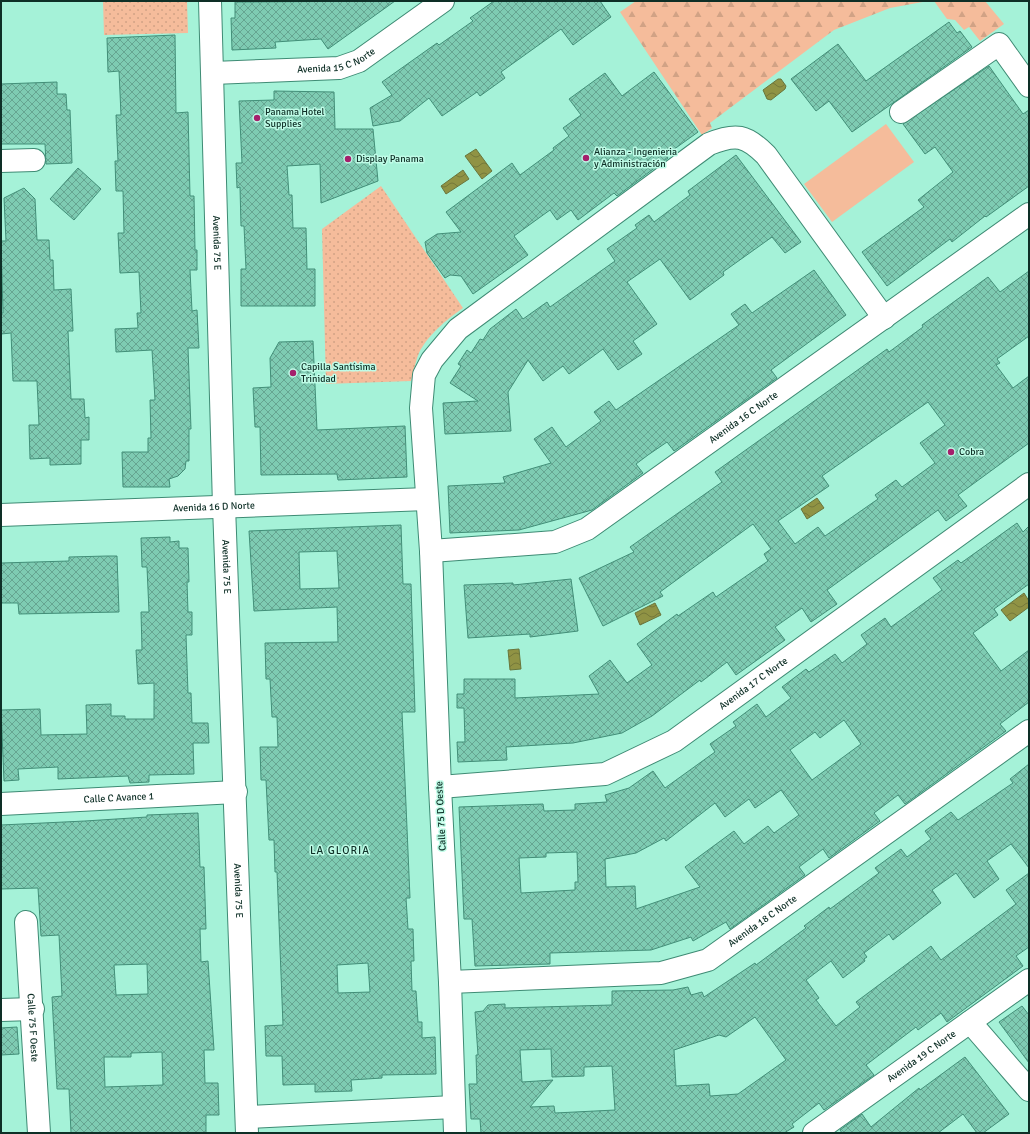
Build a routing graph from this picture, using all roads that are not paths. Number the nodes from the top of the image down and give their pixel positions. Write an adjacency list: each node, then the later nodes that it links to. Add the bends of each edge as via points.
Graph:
1 (210, 1): 3 (street, Avenida 75 E)
2 (443, 1): 3 (street, Avenida 15 C Norte, via 359,61 339,68)
3 (213, 73): 12 (street, Avenida 75 E)
4 (1029, 86): 5 (street, via 999,44)
5 (901, 112)
6 (34, 160): 7 (street)
7 (1, 161)
8 (1029, 214): 9 (street, Avenida 16 C Norte)
9 (884, 318): 11 (street, Calle 75 D Oeste, via 766,155 754,143 738,136 724,138 710,144 458,329 444,344 424,376 422,390); 14 (street, Avenida 16 C Norte, via 587,529 555,542)
10 (1029, 484): 16 (street, Avenida 17 C Norte, via 674,741 605,774)
11 (427, 500): 12 (street, Avenida 16 D Norte); 14 (street, Calle 75 D Oeste)
12 (224, 506): 13 (street, Avenida 16 D Norte); 17 (street, Avenida 75 E)
13 (1, 515)
14 (431, 551): 16 (street, Calle 75 D Oeste)
15 (1029, 731): 21 (street, Avenida 18 C Norte, via 708,960 661,973)
16 (440, 786): 21 (street, Calle 75 D Oeste)
17 (236, 792): 18 (street, Calle C Avance 1); 27 (street, Avenida 75 E)
18 (1, 804)
19 (26, 922): 22 (street, Calle 75 F Oeste)
20 (1029, 980): 24 (street, Avenida 19 C Norte)
21 (450, 982): 26 (street, Calle 75 D Oeste)
22 (33, 1009): 23 (street); 28 (street, Calle 75 F Oeste)
23 (1, 1010)
24 (970, 1022): 25 (street); 30 (street, Avenida 19 C Norte)
25 (1029, 1090)
26 (454, 1107): 27 (street); 29 (street, Calle 75 D Oeste)
27 (247, 1125)
28 (39, 1133)
29 (455, 1133)
30 (814, 1133)

